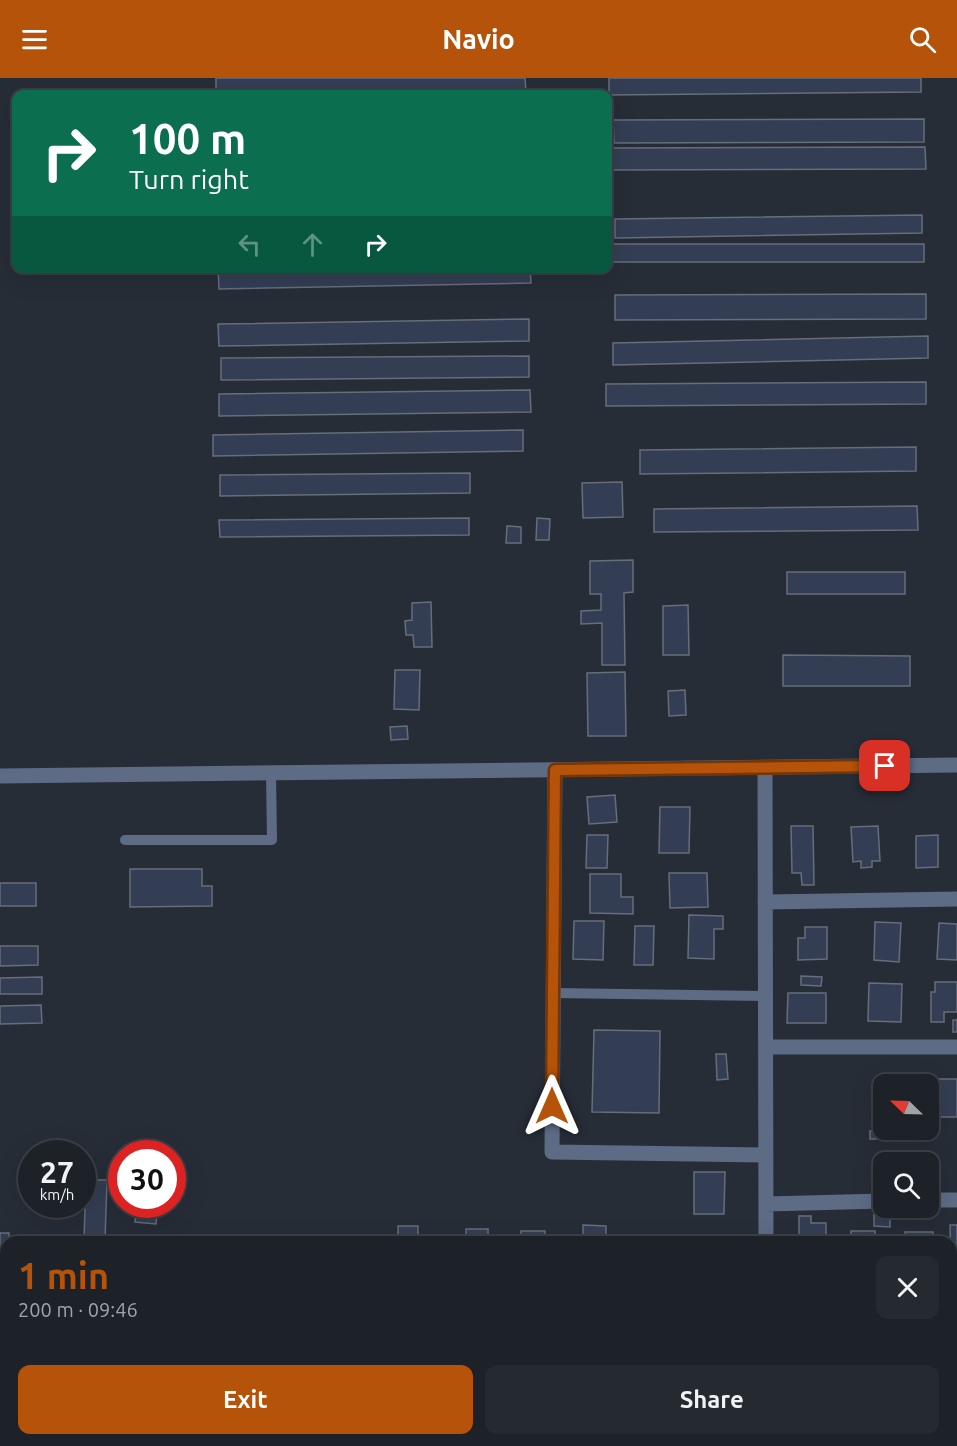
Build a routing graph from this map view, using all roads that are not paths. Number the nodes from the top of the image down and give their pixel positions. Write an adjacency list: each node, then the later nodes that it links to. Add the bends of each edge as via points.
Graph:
1 (957, 765): 2 (street)
2 (765, 768): 3 (street); 8 (street)
3 (555, 770): 4 (street); 9 (street)
4 (271, 773): 5 (street); 6 (lane, via 272,840)
5 (0, 776)
6 (125, 840)
7 (957, 899): 8 (street)
8 (765, 902): 10 (street)
9 (553, 993): 10 (lane); 13 (street, via 552,1152)
10 (766, 996): 11 (street)
11 (766, 1047): 12 (street); 13 (street)
12 (957, 1047)
13 (766, 1155): 17 (street)
14 (939, 1200): 15 (street)
15 (957, 1200)
16 (873, 1201): 17 (street)
17 (766, 1204): 18 (street)
18 (766, 1236)

